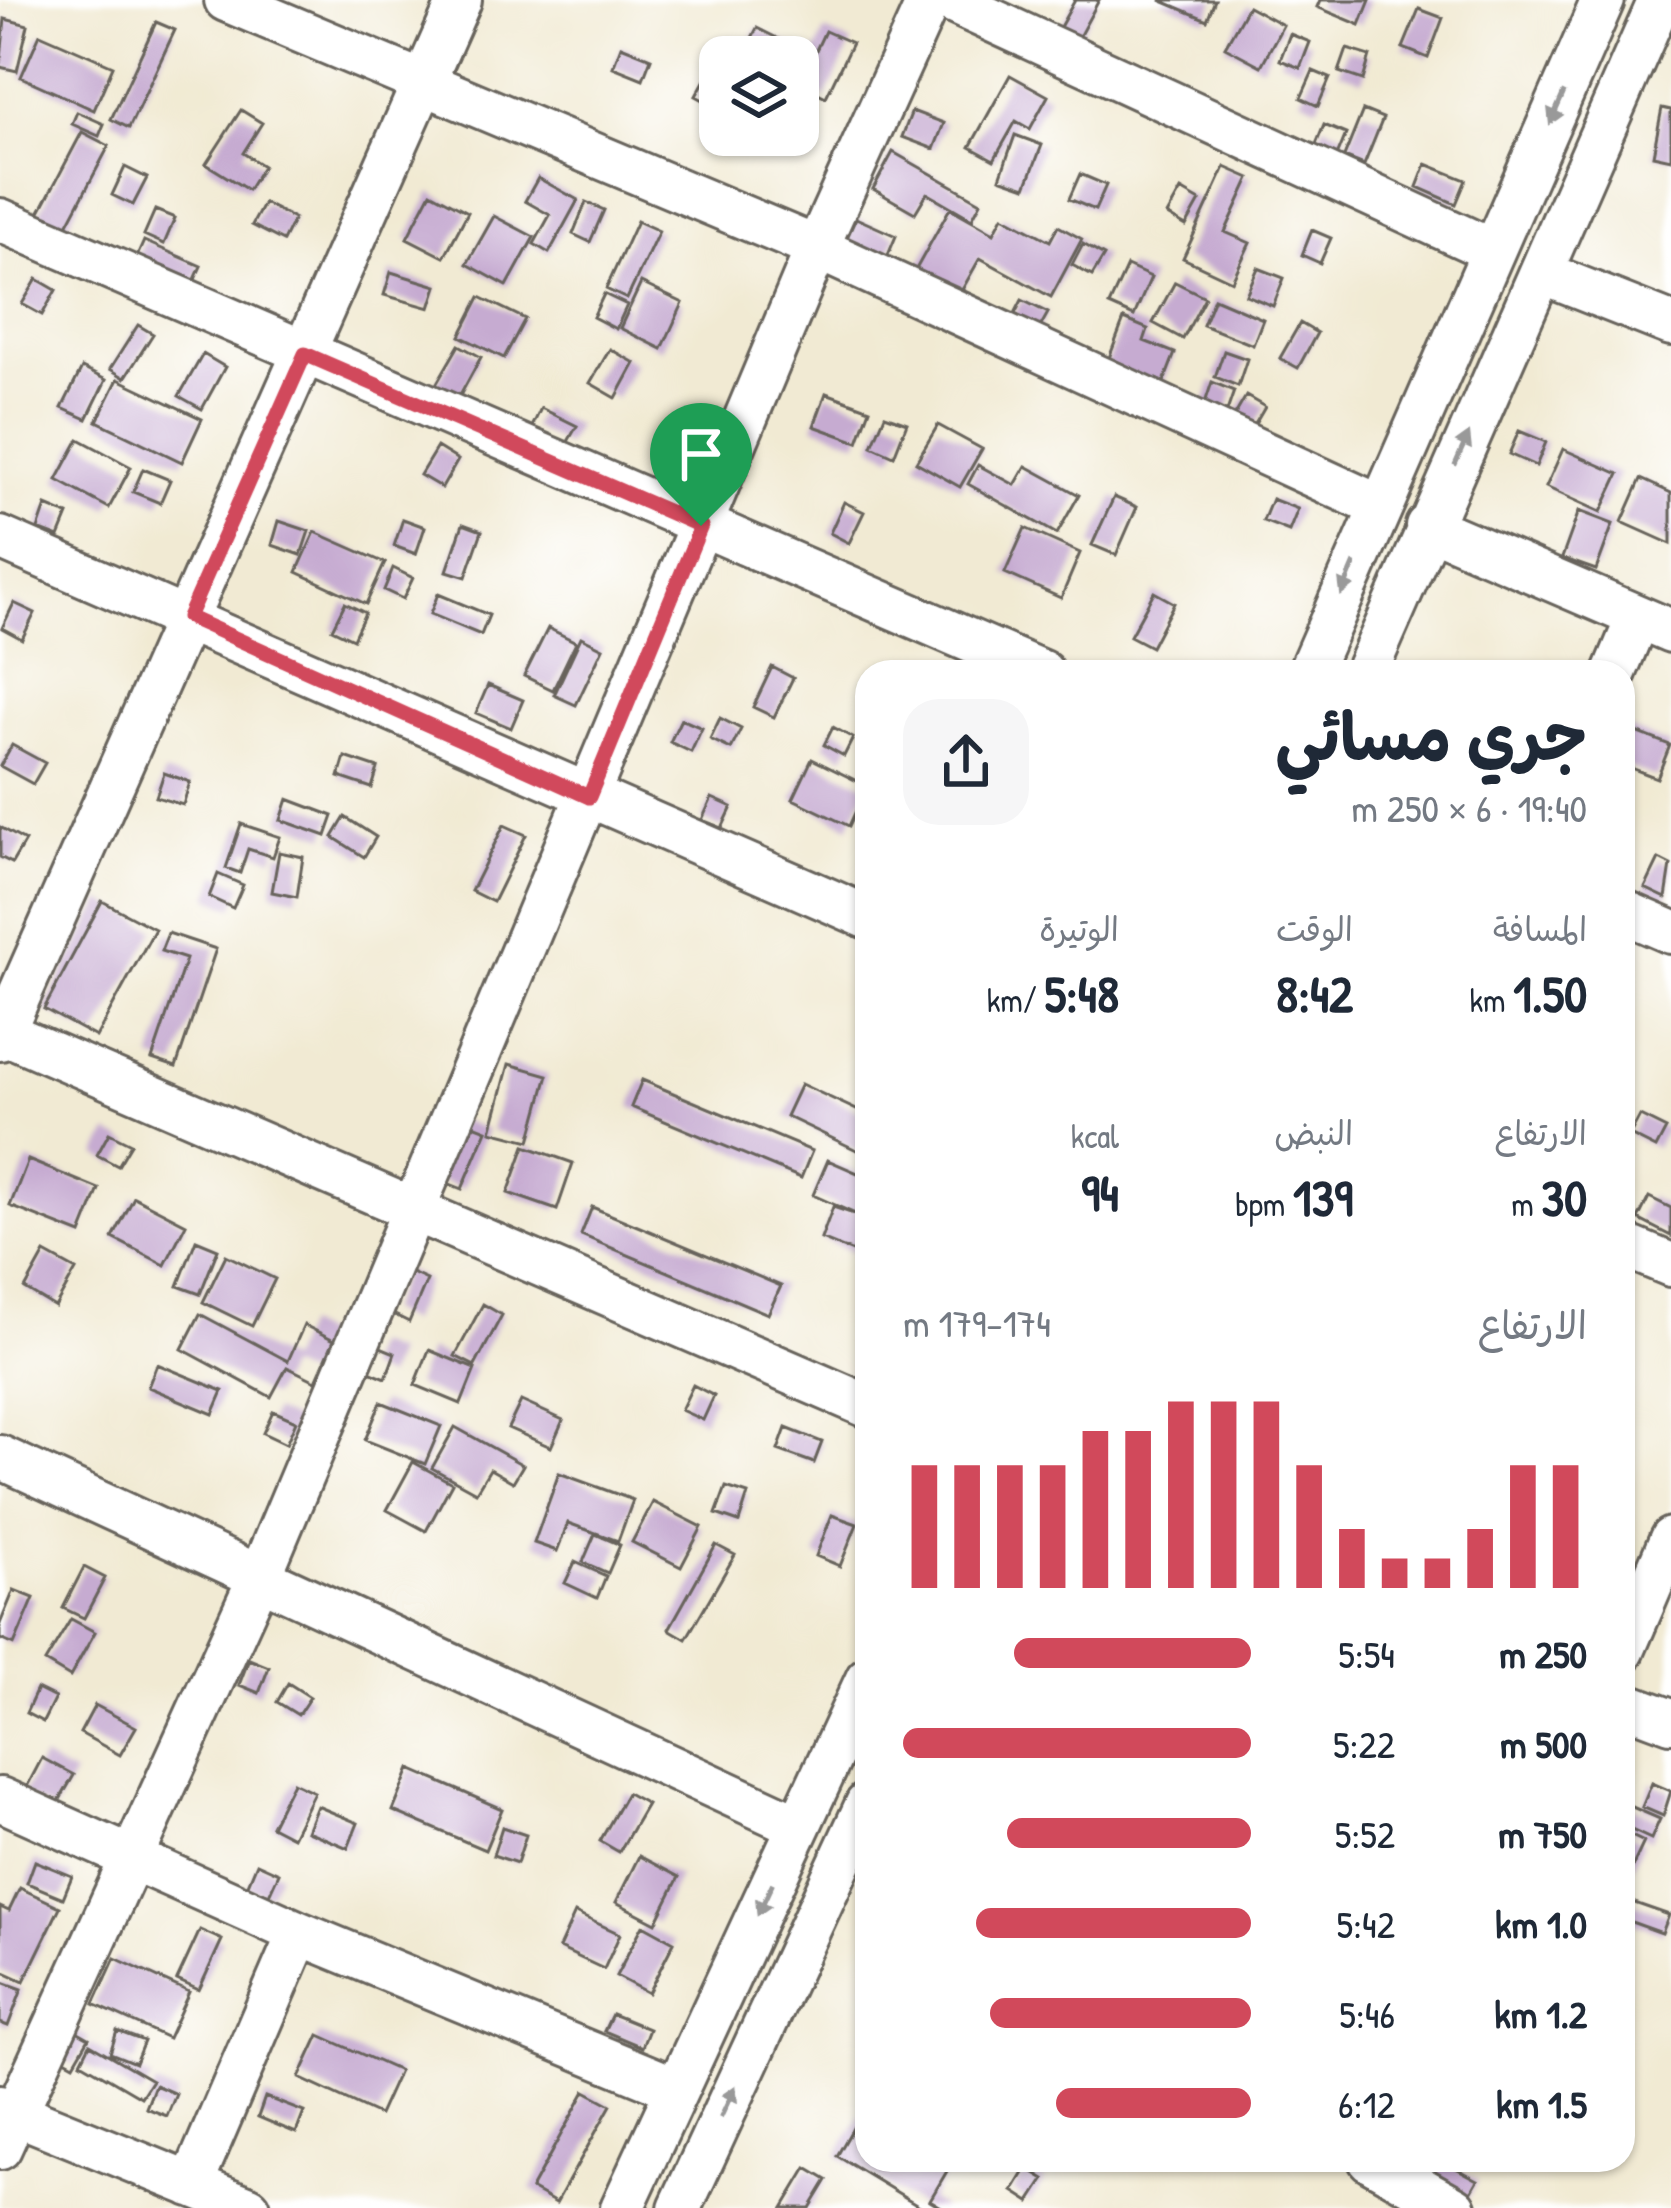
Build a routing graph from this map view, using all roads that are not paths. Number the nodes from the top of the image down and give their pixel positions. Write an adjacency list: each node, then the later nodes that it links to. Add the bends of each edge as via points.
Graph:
1 (226, 0): 8 (street)
2 (460, 0): 8 (street)
3 (929, 0): 10 (street)
4 (948, 0): 11 (street)
5 (1603, 0): 11 (street, one-way to 11)
6 (1660, 0): 7 (street); 12 (street)
7 (1671, 4)
8 (424, 87): 10 (street); 14 (street)
9 (0, 220): 14 (street)
10 (817, 248): 15 (street); 16 (street)
11 (1493, 251): 15 (street)
12 (1542, 272): 13 (street); 17 (street, one-way to 12)
13 (1671, 324)
14 (305, 354): 16 (street); 19 (street)
15 (1379, 506): 22 (street, one-way to 22)
16 (701, 526): 21 (street); 25 (street)
17 (1427, 526): 20 (street); 23 (street)
18 (0, 538): 19 (street)
19 (188, 617): 25 (street); 29 (street)
20 (1655, 624): 24 (street)
21 (1014, 660)
22 (1314, 660)
23 (1371, 660)
24 (1625, 660)
25 (589, 797): 26 (street); 30 (street)
26 (855, 912)
27 (1635, 916): 28 (street)
28 (1671, 932)
29 (1, 1034): 30 (street)
30 (415, 1212): 33 (street); 36 (street)
31 (1635, 1250): 32 (street)
32 (1671, 1265)
33 (855, 1401)
34 (0, 1457): 36 (street)
35 (1671, 1539): 37 (street)
36 (260, 1576): 42 (street); 44 (street)
37 (1635, 1623)
38 (855, 1704): 42 (street)
39 (1635, 1708): 40 (street)
40 (1671, 1721)
41 (0, 1799): 44 (street)
42 (799, 1826): 46 (street, one-way to 46)
43 (855, 1857): 52 (street, one-way to 43)
44 (134, 1860): 45 (street); 47 (street)
45 (298, 1933): 46 (street); 49 (street)
46 (676, 2090): 51 (street)
47 (5, 2123): 49 (street)
48 (1401, 2172): 53 (street)
49 (191, 2185): 50 (street)
50 (249, 2208)
51 (622, 2208)
52 (680, 2208)
53 (1455, 2208)

